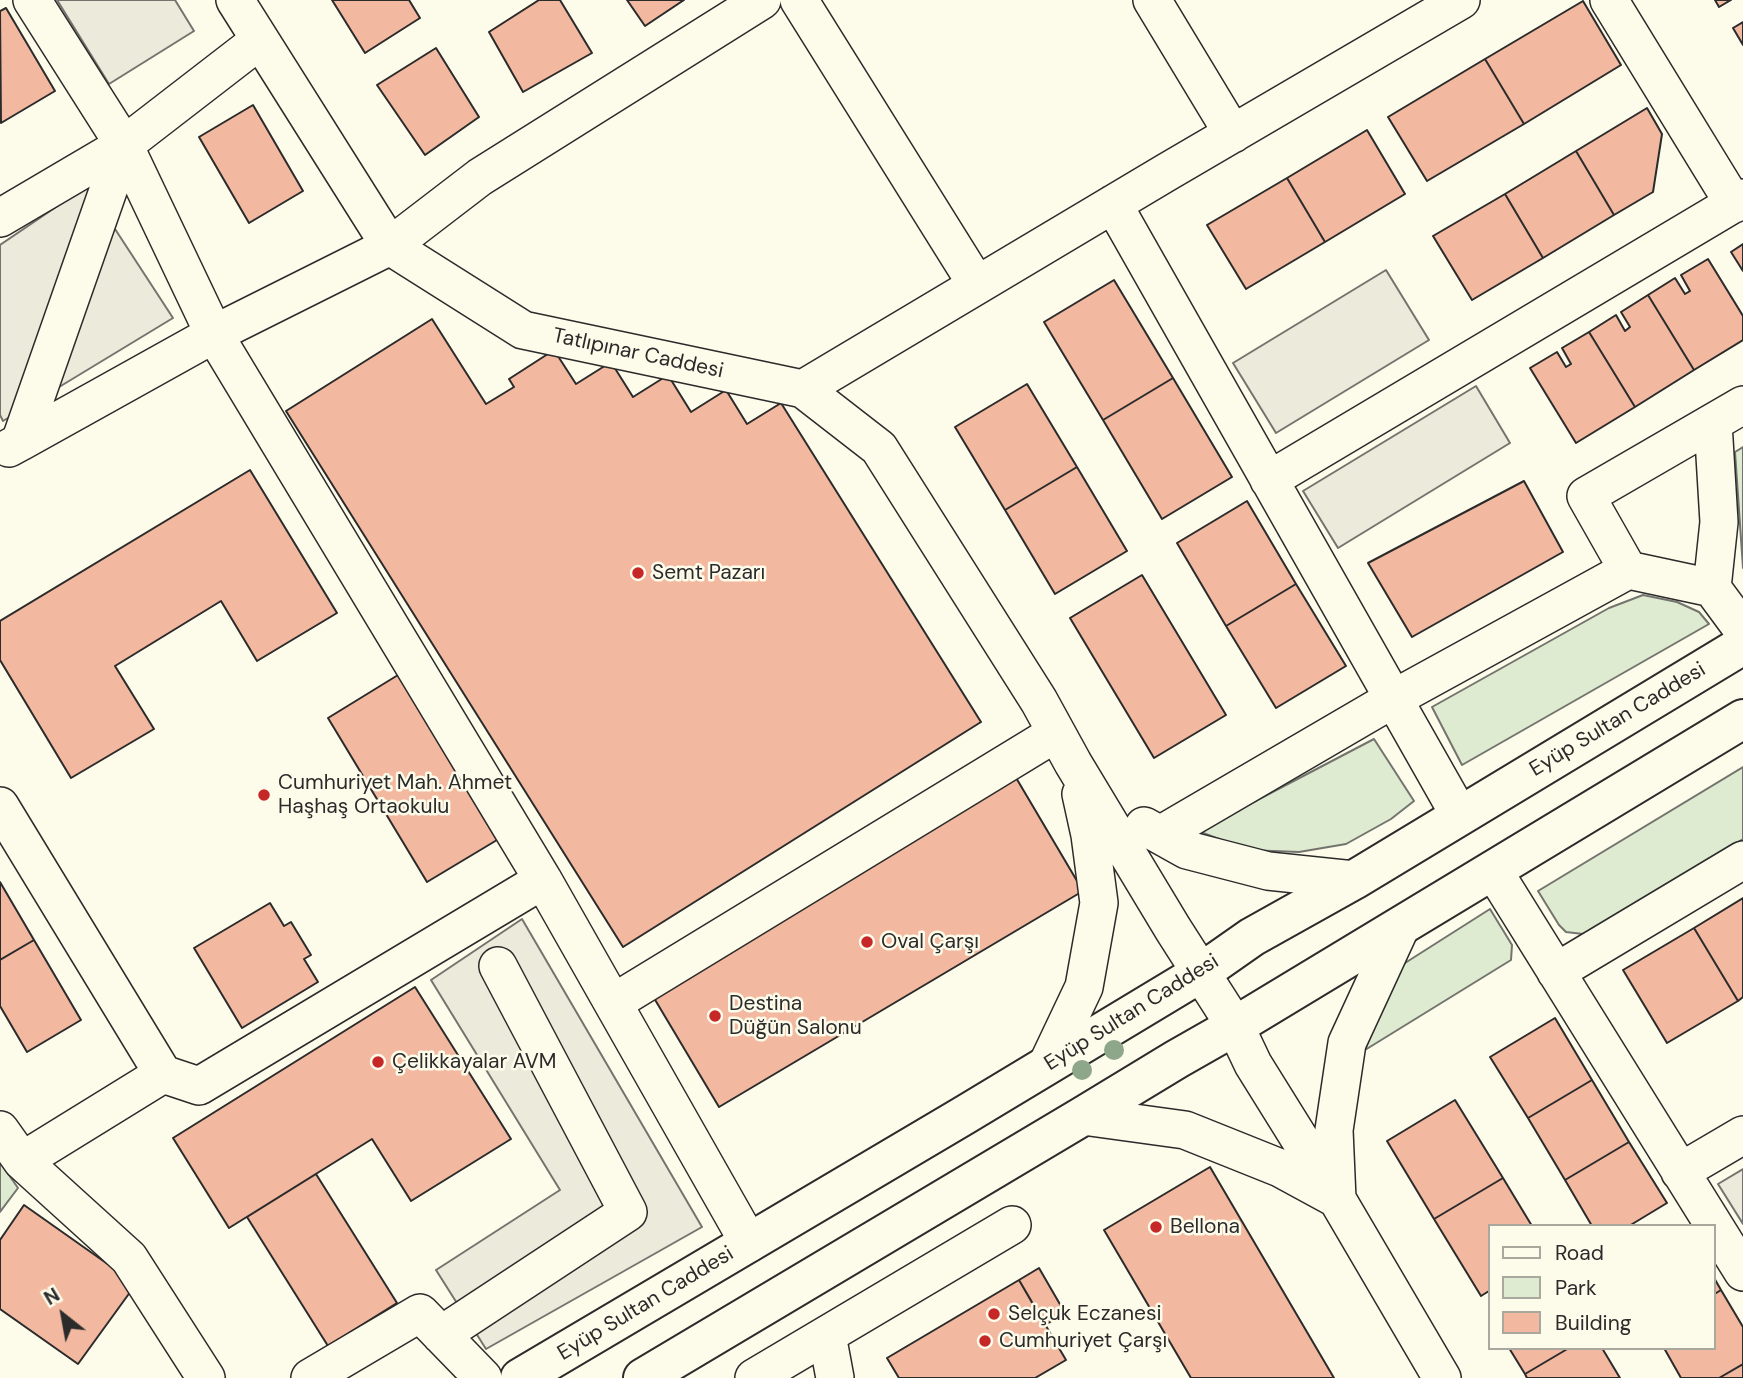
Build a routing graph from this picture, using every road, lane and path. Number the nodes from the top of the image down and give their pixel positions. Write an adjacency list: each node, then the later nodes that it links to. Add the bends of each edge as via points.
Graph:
1 (32, 0): 10 (street)
2 (235, 0): 8 (street, Tatlıpınar Caddesi)
3 (762, 0): 14 (street, via 480,177)
4 (799, 0): 15 (street)
5 (1152, 0): 9 (street)
6 (1461, 0): 9 (street)
7 (1609, 0): 11 (street)
8 (260, 40): 10 (street); 14 (street, Tatlıpınar Caddesi)
9 (1233, 134): 12 (street)
10 (124, 145): 13 (street); 16 (street); 19 (street)
11 (1738, 201): 20 (street)
12 (1113, 204): 15 (street); 20 (street)
13 (0, 218)
14 (390, 246): 16 (street); 17 (street, Tatlıpınar Caddesi, via 523,330)
15 (977, 285): 17 (street)
16 (214, 334): 19 (street); 33 (street)
17 (803, 389): 27 (street, Tatlıpınar Caddesi, via 879,448)
18 (1728, 414): 21 (street, via 1586,496); 22 (street)
19 (10, 448)
20 (1269, 480): 25 (street)
21 (1628, 570): 22 (street); 25 (street)
22 (1712, 588): 23 (street)
23 (1743, 630)
24 (1743, 645): 29 (main road, Eyüp Sultan Caddesi)
25 (1393, 699): 29 (street); 30 (street)
26 (1743, 719): 32 (main road)
27 (1065, 748): 30 (street, via 1132,820); 37 (street); 39 (street); 41 (street, via 1090,835 1100,903 1084,986)
28 (0, 806): 42 (street)
29 (1460, 816): 34 (main road, Eyüp Sultan Caddesi)
30 (1160, 835): 34 (street, via 1187,850 1268,871)
31 (1743, 860): 38 (street)
32 (1493, 870): 35 (main road); 38 (street)
33 (543, 880): 39 (street); 42 (street, via 199,1086)
34 (1354, 880): 37 (main road, Eyüp Sultan Caddesi, via 1252,937)
35 (1401, 926): 40 (main road); 48 (street, via 1348,1044 1334,1130)
36 (498, 966): 54 (street, via 628,1212)
37 (1202, 972): 40 (street); 41 (main road, Eyüp Sultan Caddesi)
38 (1556, 972): 47 (street)
39 (613, 1003): 52 (street)
40 (1235, 1026): 43 (main road); 48 (street, via 1253,1064)
41 (1047, 1065): 52 (main road, Eyüp Sultan Caddesi)
42 (163, 1074): 46 (street)
43 (1083, 1116): 48 (street, via 1185,1130 1280,1168); 60 (main road)
44 (0, 1130): 46 (street)
45 (1743, 1135): 47 (street)
46 (22, 1161): 56 (street, via 129,1258)
47 (1680, 1172): 49 (street)
48 (1337, 1199): 63 (street)
49 (1713, 1224)
50 (1012, 1225): 55 (street)
51 (1715, 1228): 53 (street)
52 (749, 1242): 59 (main road, Eyüp Sultan Caddesi)
53 (1743, 1272)
54 (441, 1335): 57 (street, via 420,1313); 58 (street)
55 (827, 1335): 61 (street); 62 (street)
56 (206, 1378)
57 (310, 1378)
58 (483, 1378)
59 (520, 1378)
60 (643, 1378)
61 (754, 1378)
62 (835, 1378)
63 (1442, 1378)

